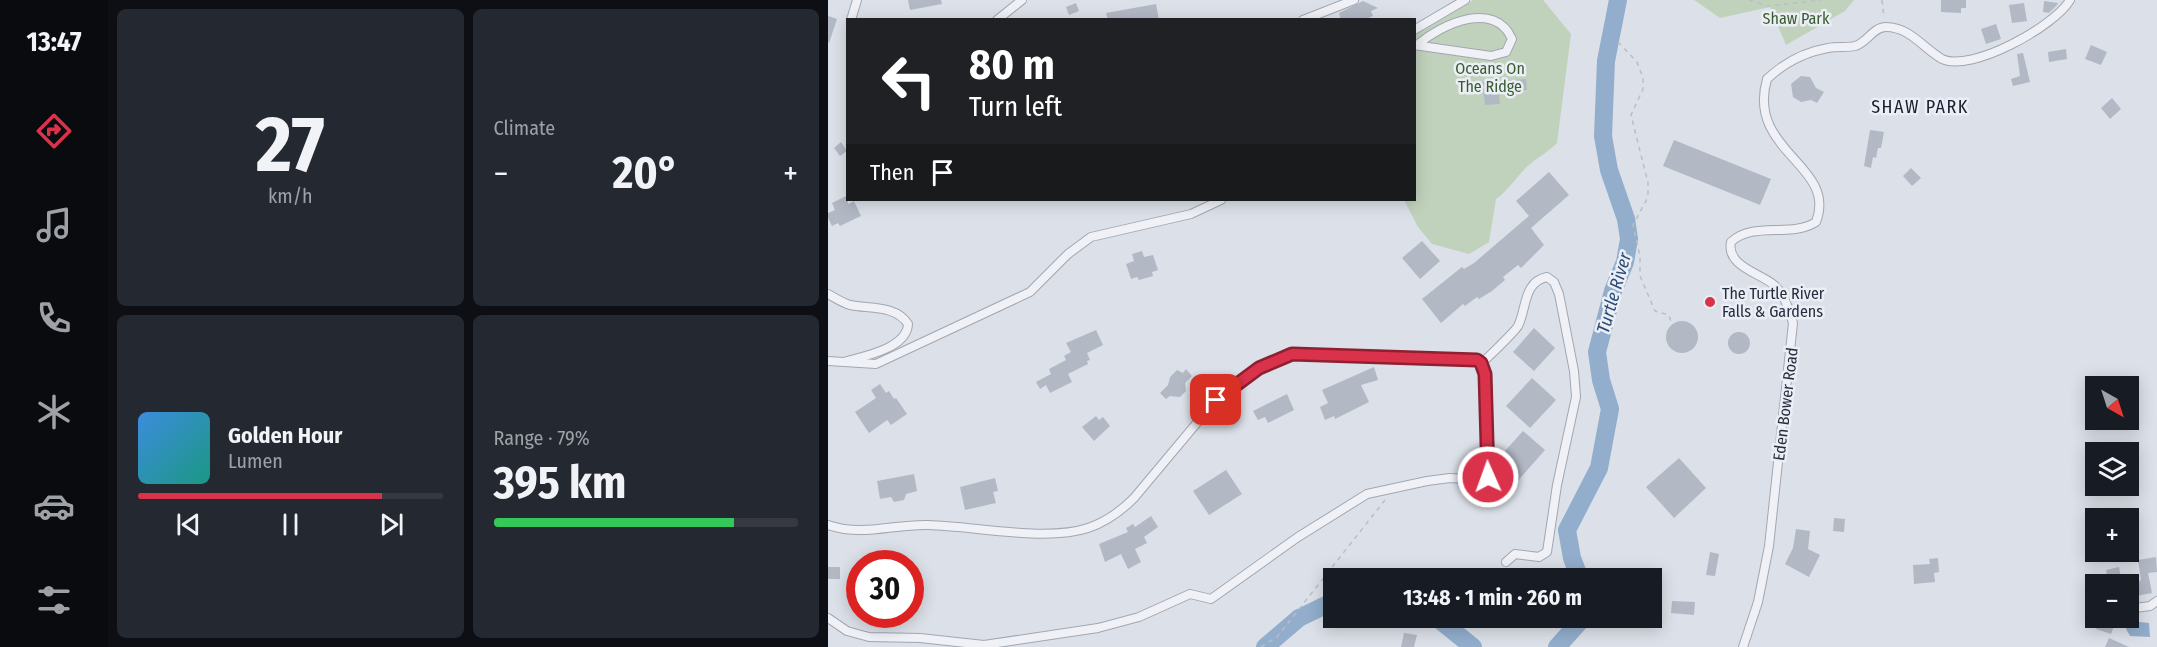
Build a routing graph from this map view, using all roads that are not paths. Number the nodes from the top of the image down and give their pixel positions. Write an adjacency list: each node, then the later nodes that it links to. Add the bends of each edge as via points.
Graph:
1 (857, 0): 6 (street)
2 (1022, 0): 7 (street)
3 (1354, 0): 8 (street)
4 (1465, 0): 9 (street)
5 (2070, 0): 21 (street, Eden Bower Road, via 2031,36 1967,59 1942,59 1924,44 1886,27 1856,46 1827,48 1794,60 1767,79 1767,121 1778,143 1806,171 1816,188 1819,214 1816,222 1800,230 1744,234 1731,242 1732,255 1783,296 1793,323 1769,546 1758,602)
6 (852, 18)
7 (1000, 18)
8 (1308, 18)
9 (1416, 29)
10 (1416, 45): 10 (street, via 1491,56 1506,52 1512,39 1501,20 1485,13 1462,15)
11 (1219, 201): 14 (street, via 1191,214 1091,237 1030,292 1005,305 876,364)
12 (828, 294): 14 (street, via 850,305 881,308 901,316 908,324 906,335 889,346)
13 (828, 361): 14 (street)
14 (841, 363)
15 (1481, 363): 16 (street, via 1323,354 1292,354 1276,360 1239,381 1216,400 1134,498 1120,511 1088,528 1034,532 924,525 862,532); 17 (street, via 1519,325 1533,284 1547,277 1554,282 1574,371 1576,405 1557,485 1547,552 1539,557 1515,554); 20 (street, via 1485,374 1486,480 1450,478 1367,494 1211,599 1190,594 1139,617 1098,628 984,645 869,637 847,631)
16 (828, 525)
17 (1506, 562)
18 (2157, 601): 19 (street)
19 (2139, 608)
20 (828, 618)
21 (1743, 647)

